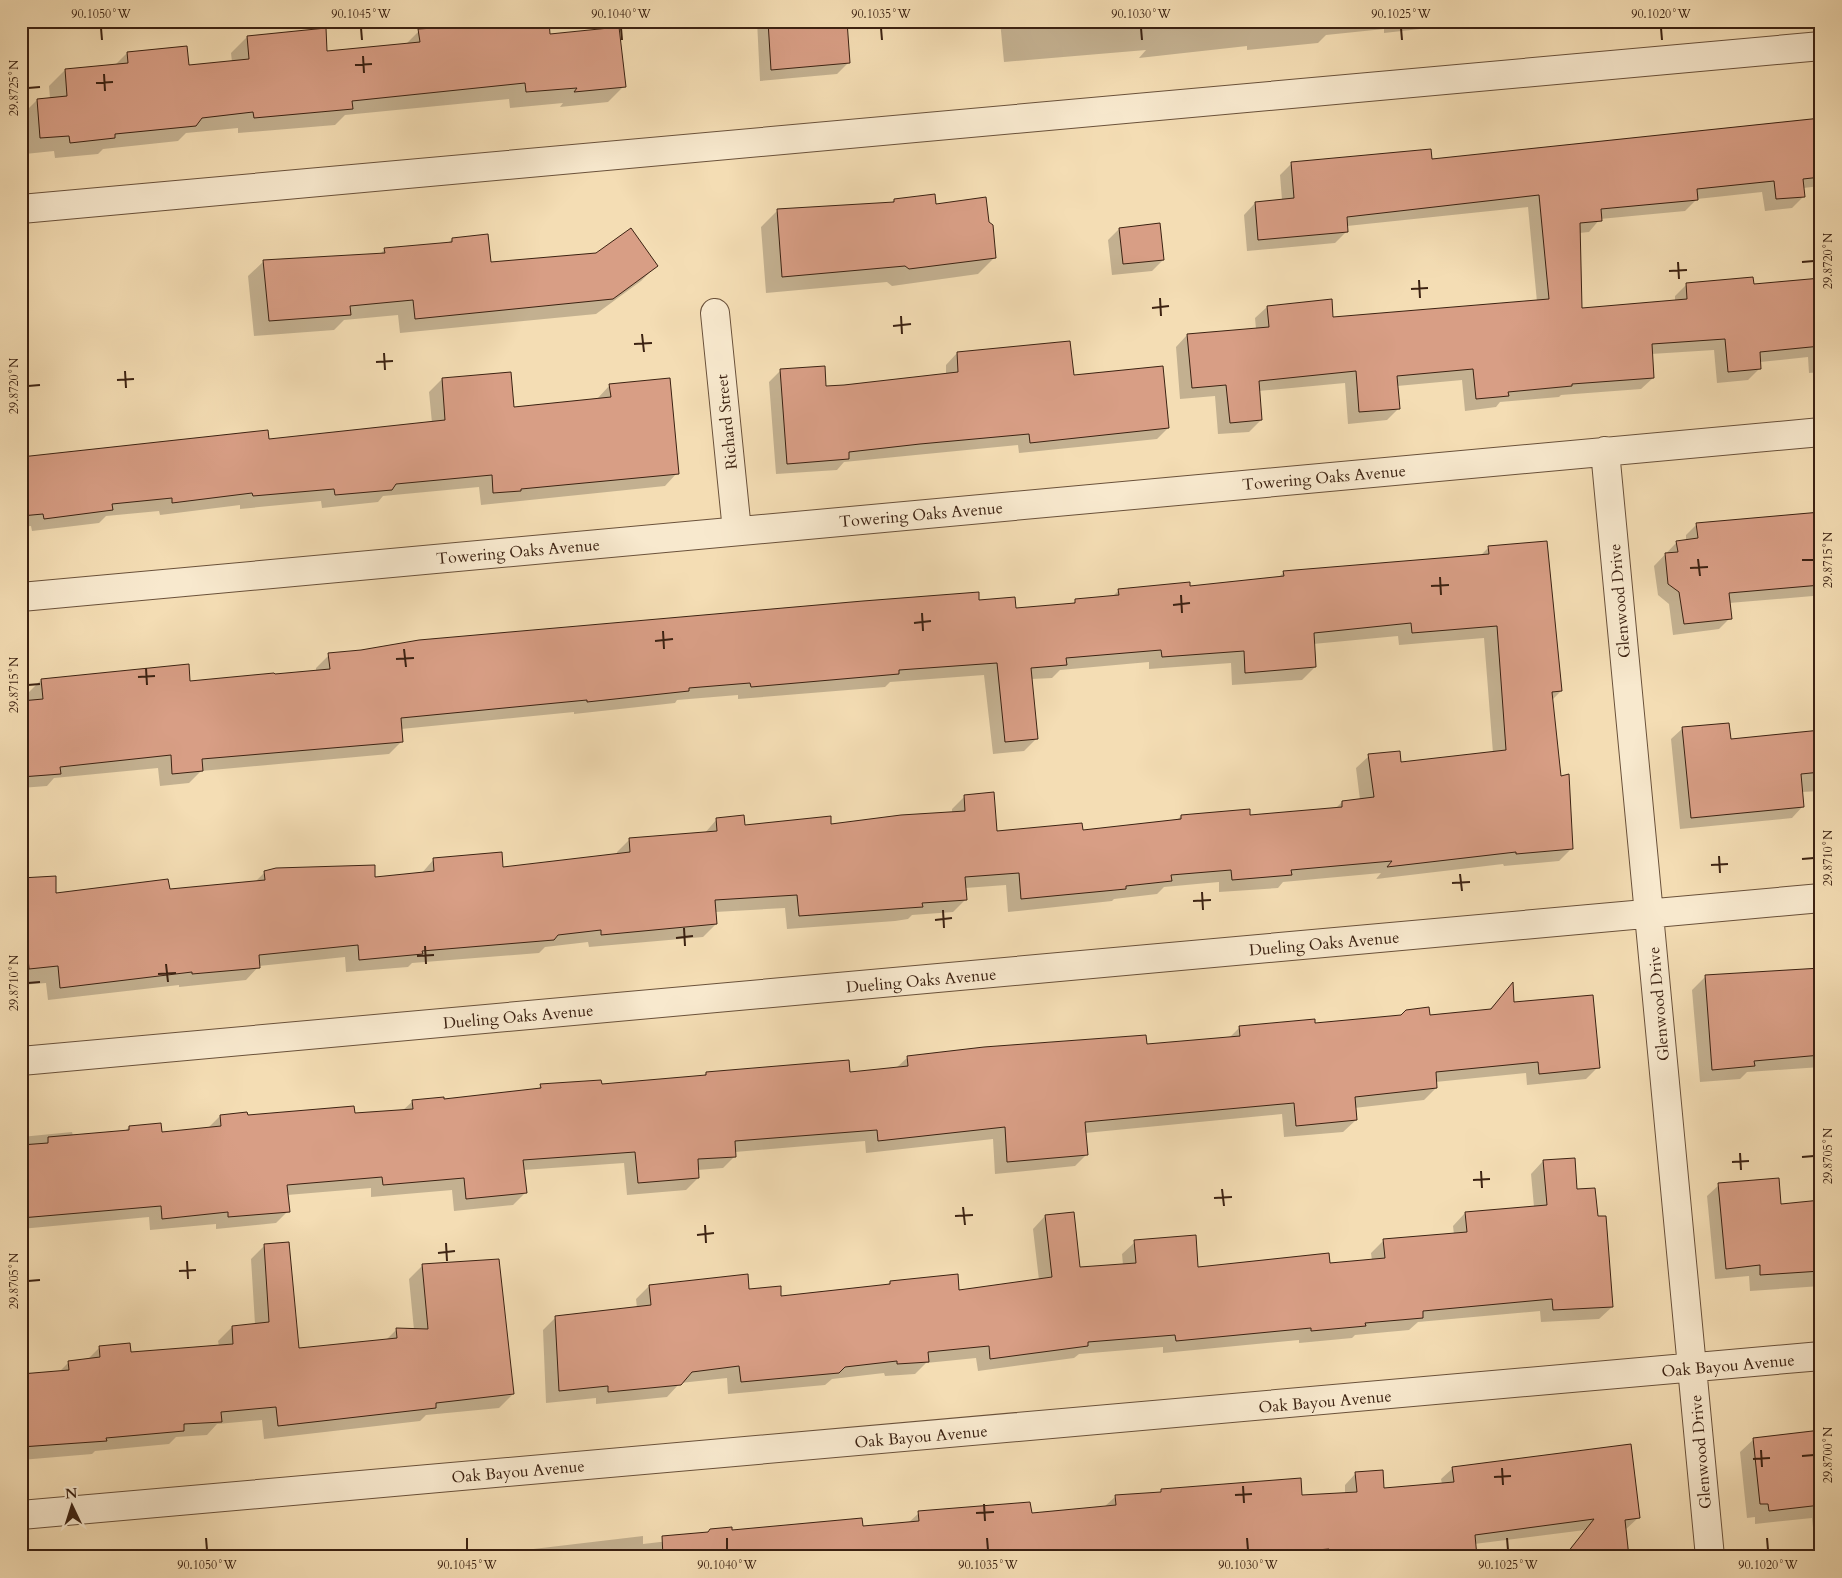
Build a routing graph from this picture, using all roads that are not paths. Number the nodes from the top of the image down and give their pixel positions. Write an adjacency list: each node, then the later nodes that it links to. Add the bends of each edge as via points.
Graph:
1 (1821, 46): 2 (street)
2 (21, 209)
3 (715, 313): 6 (street, Richard Street)
4 (1821, 432): 5 (street, Towering Oaks Avenue)
5 (1605, 451): 6 (street, Towering Oaks Avenue); 9 (street, Glenwood Drive)
6 (737, 530): 7 (street, Towering Oaks Avenue)
7 (21, 597)
8 (1821, 898): 9 (street, Dueling Oaks Avenue)
9 (1649, 914): 10 (street, Dueling Oaks Avenue); 12 (street, Glenwood Drive)
10 (21, 1060)
11 (1821, 1356): 12 (street, Oak Bayou Avenue)
12 (1693, 1368): 13 (street, Oak Bayou Avenue); 14 (street, Glenwood Drive)
13 (21, 1515)
14 (1710, 1557)

